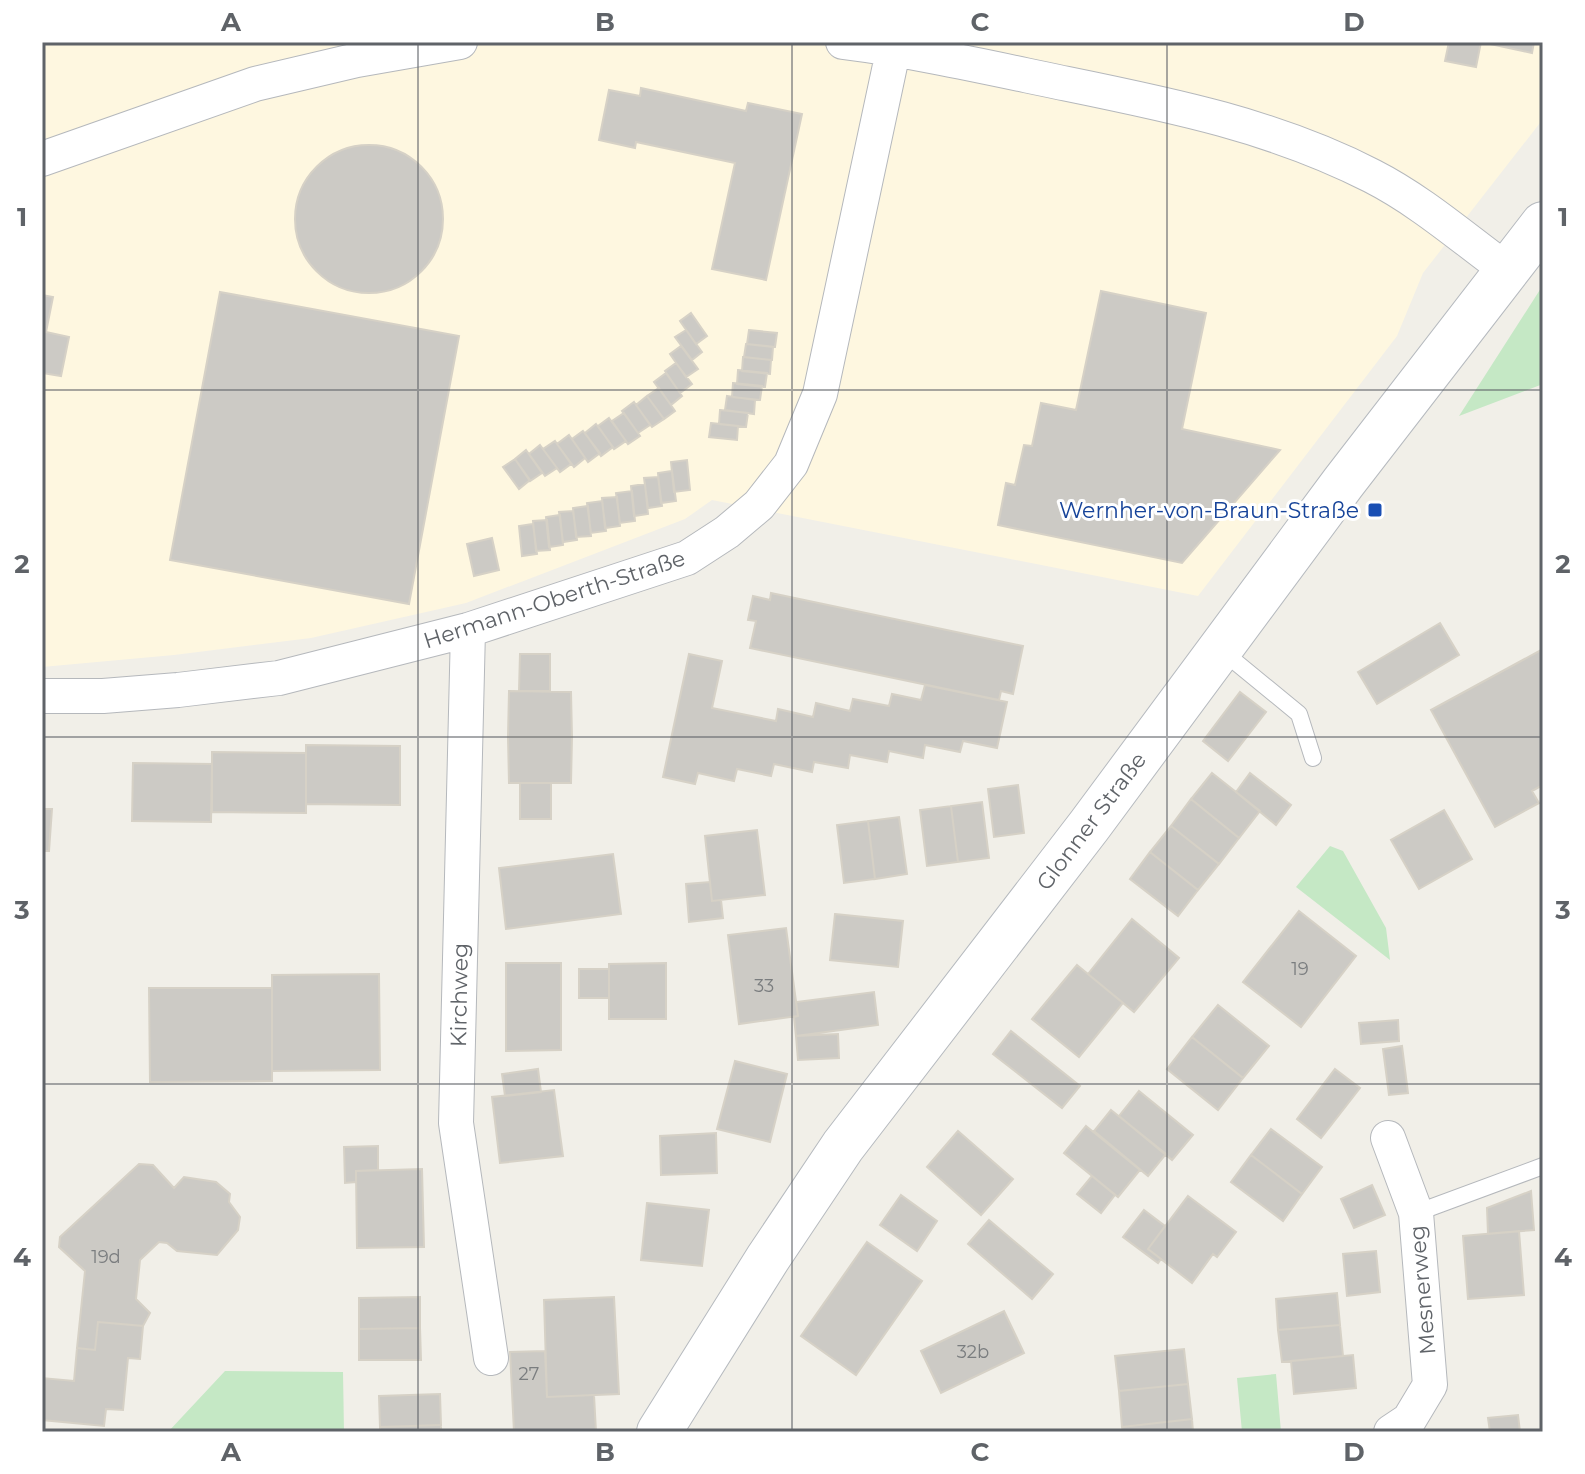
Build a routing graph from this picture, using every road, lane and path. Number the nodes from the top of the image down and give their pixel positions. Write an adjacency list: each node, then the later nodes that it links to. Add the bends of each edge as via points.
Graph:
1 (460, 42): 4 (street, via 255,84)
2 (843, 42): 3 (street)
3 (894, 45): 6 (street, via 1179,107 1271,133 1373,176); 7 (street, Hermann-Oberth-Straße, via 820,394 791,464 759,505 687,558)
4 (42, 159)
5 (1543, 224): 6 (street, Glonner Straße)
6 (1507, 270): 8 (street, Glonner Straße)
7 (468, 630): 9 (street, Hermann-Oberth-Straße, via 279,678 103,696); 14 (street, Kirchweg, via 456,1123)
8 (1220, 649): 10 (lane, via 1299,714); 15 (street, Glonner Straße, via 843,1146)
9 (42, 696)
10 (1313, 758)
11 (1388, 1138): 13 (street, Mesnerweg)
12 (1543, 1166): 13 (lane)
13 (1416, 1213): 16 (street, Mesnerweg, via 1430,1385 1409,1420)
14 (491, 1358)
15 (659, 1432)
16 (1391, 1432)

